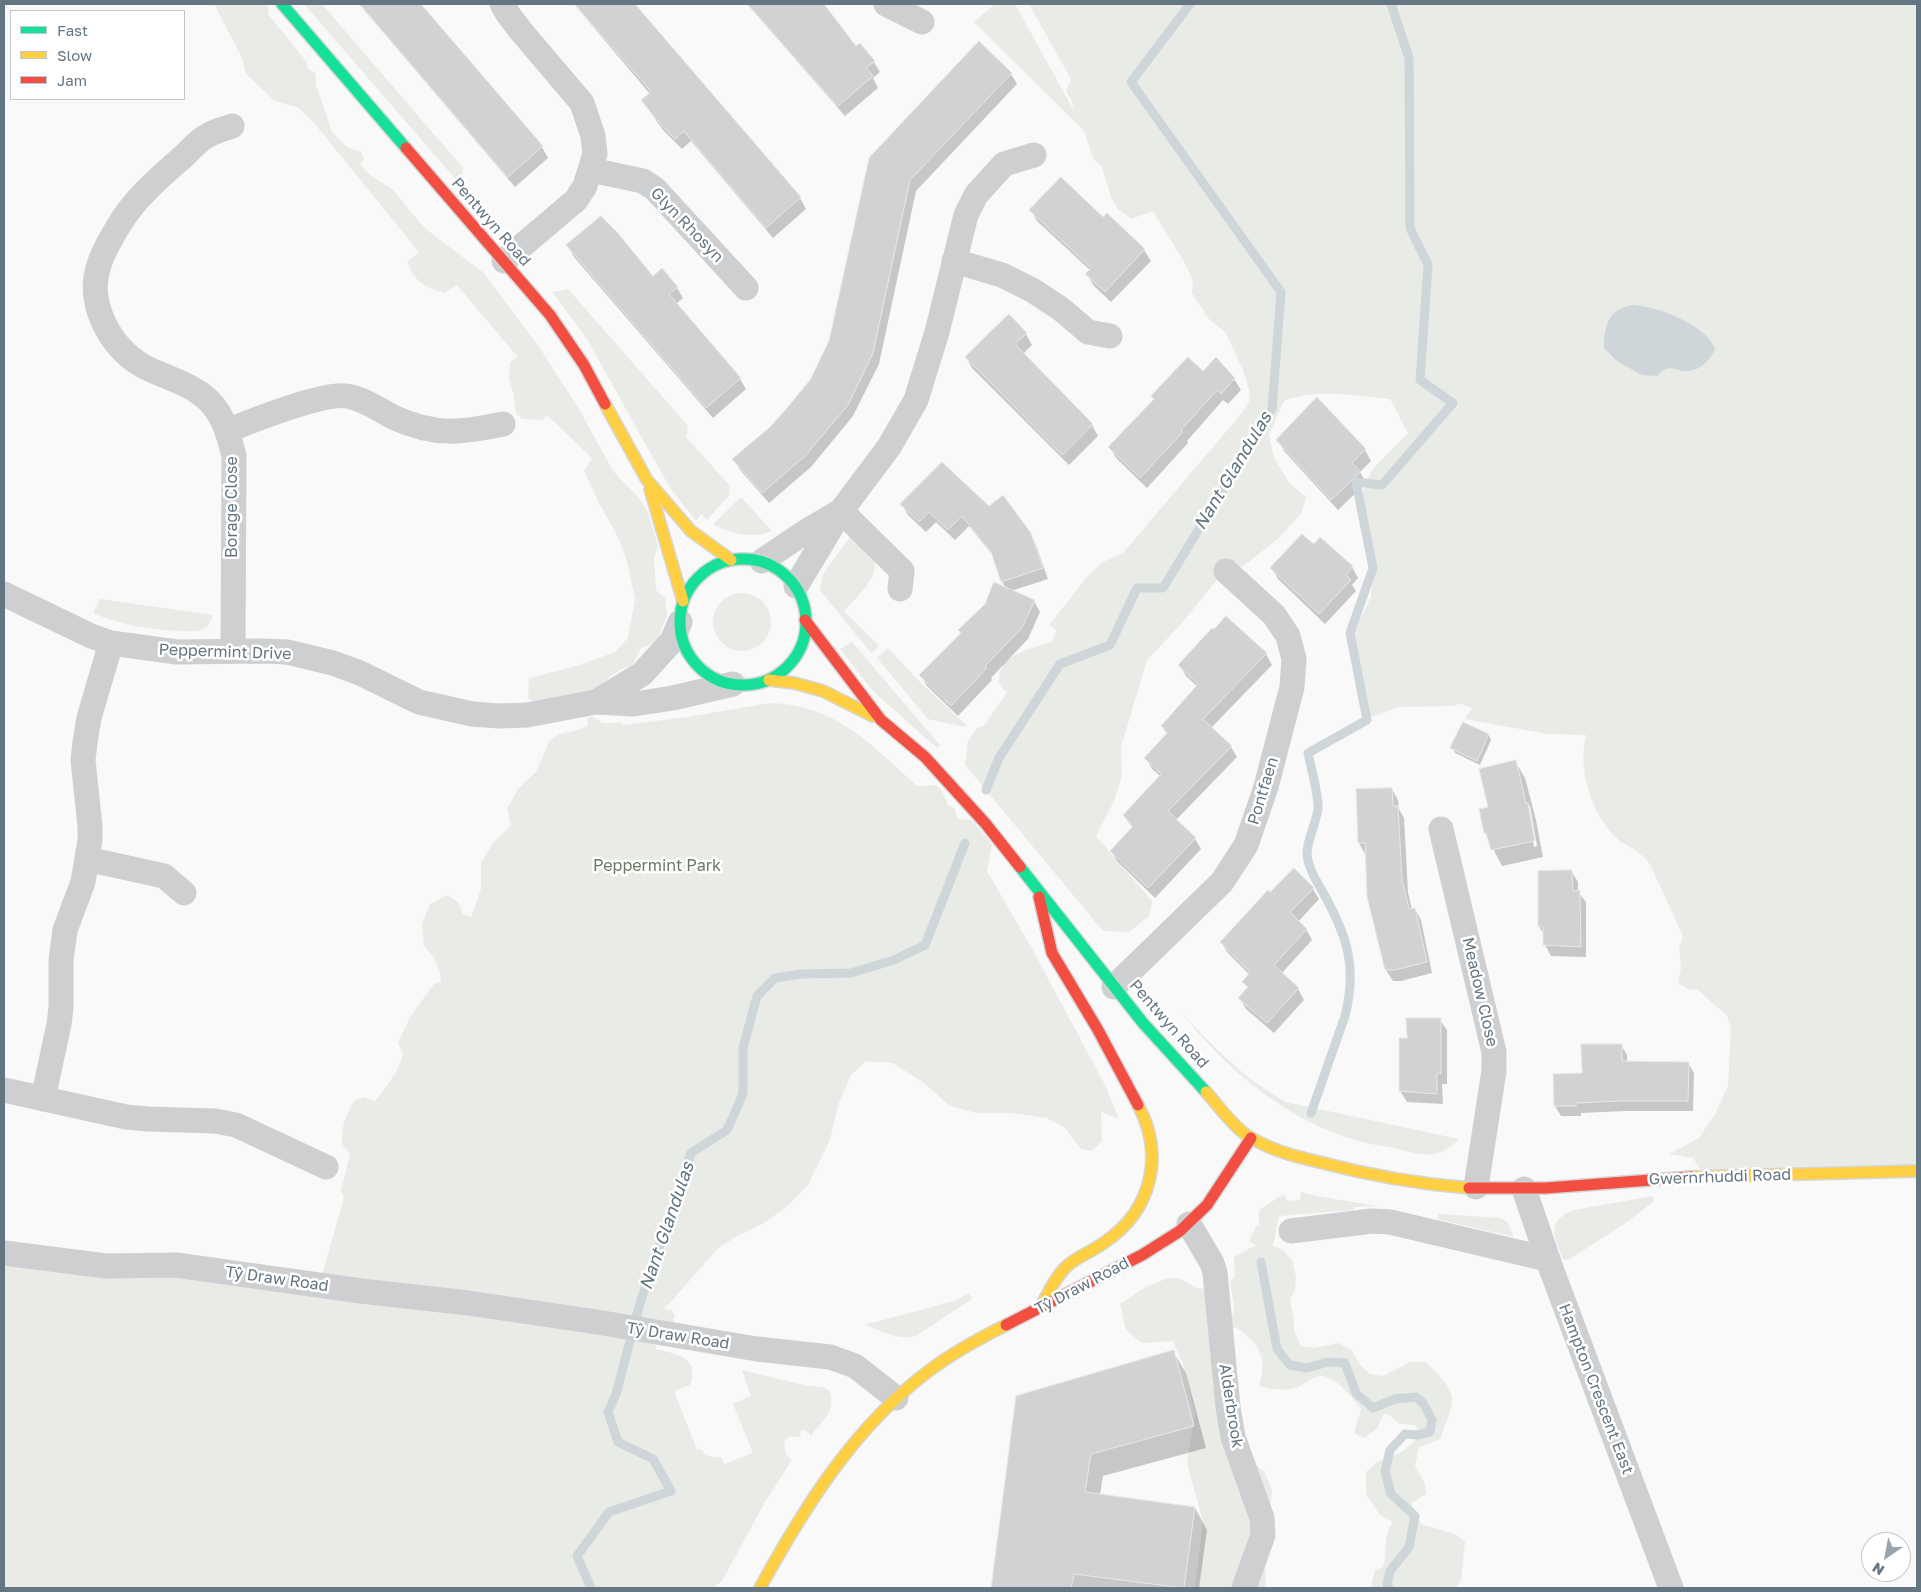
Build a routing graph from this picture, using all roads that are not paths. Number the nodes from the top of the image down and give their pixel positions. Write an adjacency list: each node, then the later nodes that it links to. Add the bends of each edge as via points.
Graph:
1 (282, 4): 8 (street, Pentwyn Road)
2 (502, 4): 7 (street, via 582,103 593,136 595,154)
3 (886, 4): 4 (street)
4 (922, 22)
5 (232, 126): 13 (street, Borage Close, via 206,136 128,209 98,266 96,287 97,307 104,323 125,353 141,365 201,393 222,418)
6 (1034, 154): 9 (street, via 1004,164 976,195 966,215)
7 (592, 170): 8 (street, via 576,200); 10 (street, Glyn Rhosyn, via 643,181 655,188)
8 (504, 261): 14 (street, Pentwyn Road, via 550,315 584,365)
9 (954, 261): 11 (street, via 1002,275 1054,304 1088,332); 15 (street, via 916,400 889,447)
10 (746, 288)
11 (1110, 336)
12 (503, 424): 13 (street, via 447,432 429,429 345,396 322,398)
13 (227, 431): 25 (street, Borage Close, via 234,456)
14 (647, 480): 16 (street, Pentwyn Road, via 692,532); 22 (street, Pentwyn Road)
15 (841, 511): 17 (street); 19 (street); 20 (street, via 902,571)
16 (731, 560): 17 (street, via 743,558); 22 (street, via 711,567 694,582)
17 (762, 562): 19 (street, via 780,570)
18 (1226, 571): 34 (street, Pontfaen, via 1274,615 1288,636 1294,659 1292,687 1266,787 1246,845 1222,882)
19 (796, 586): 23 (street, via 805,608)
20 (900, 588)
21 (4, 594): 24 (street, Peppermint Drive)
22 (682, 612): 27 (street, via 684,644 695,663 712,677); 28 (street, Peppermint Drive, via 672,641 642,674)
23 (805, 620): 26 (street, via 806,630 797,656 785,670); 29 (street, Pentwyn Road)
24 (111, 643): 25 (street, Peppermint Drive, via 177,652); 31 (street, via 89,718 82,760 90,826)
25 (233, 651): 28 (street, Peppermint Drive, via 287,652 310,657 360,673 419,702 472,714 527,715)
26 (769, 680): 27 (street); 29 (street, Pentwyn Road, via 823,691)
27 (733, 684): 28 (street, Peppermint Drive, via 634,704)
28 (596, 702)
29 (881, 720): 32 (street, Pentwyn Road, via 925,757 985,823)
30 (1441, 829): 40 (street, Meadow Close, via 1494,1052 1494,1071)
31 (87, 859): 33 (street, via 164,876); 36 (street, via 83,882 65,930 59,1024)
32 (1037, 888): 34 (street, Pentwyn Road); 46 (street, via 1052,953 1147,1122 1152,1164 1145,1198 1131,1222 1066,1267)
33 (184, 893)
34 (1114, 987): 37 (street, Pentwyn Road, via 1242,1132)
35 (4, 1090): 36 (street)
36 (43, 1099): 38 (street, via 126,1117 215,1121 236,1126)
37 (1251, 1138): 40 (street, Pentwyn Road, via 1298,1156 1382,1177 1432,1185); 42 (street, Tŷ Draw Road, via 1214,1194)
38 (326, 1167)
39 (1917, 1171): 41 (street, Gwernrhuddi Road, via 1696,1177)
40 (1476, 1187): 41 (street, Pentwyn Road)
41 (1524, 1189): 45 (street, Hampton Crescent East)
42 (1189, 1224): 46 (street, Tŷ Draw Road, via 1132,1260); 49 (street, Alderbrook, via 1215,1273 1233,1437 1262,1518 1263,1535)
43 (1291, 1231): 45 (street, via 1372,1221 1390,1222)
44 (4, 1253): 47 (street, Tŷ Draw Road, via 106,1266 176,1265 468,1303 757,1349 830,1357 855,1366)
45 (1547, 1258): 50 (street, Hampton Crescent East)
46 (1039, 1309): 47 (street, Tŷ Draw Road, via 976,1340 930,1370)
47 (896, 1398): 48 (street, via 832,1469 795,1523)
48 (760, 1588)
49 (1244, 1588)
50 (1670, 1588)

